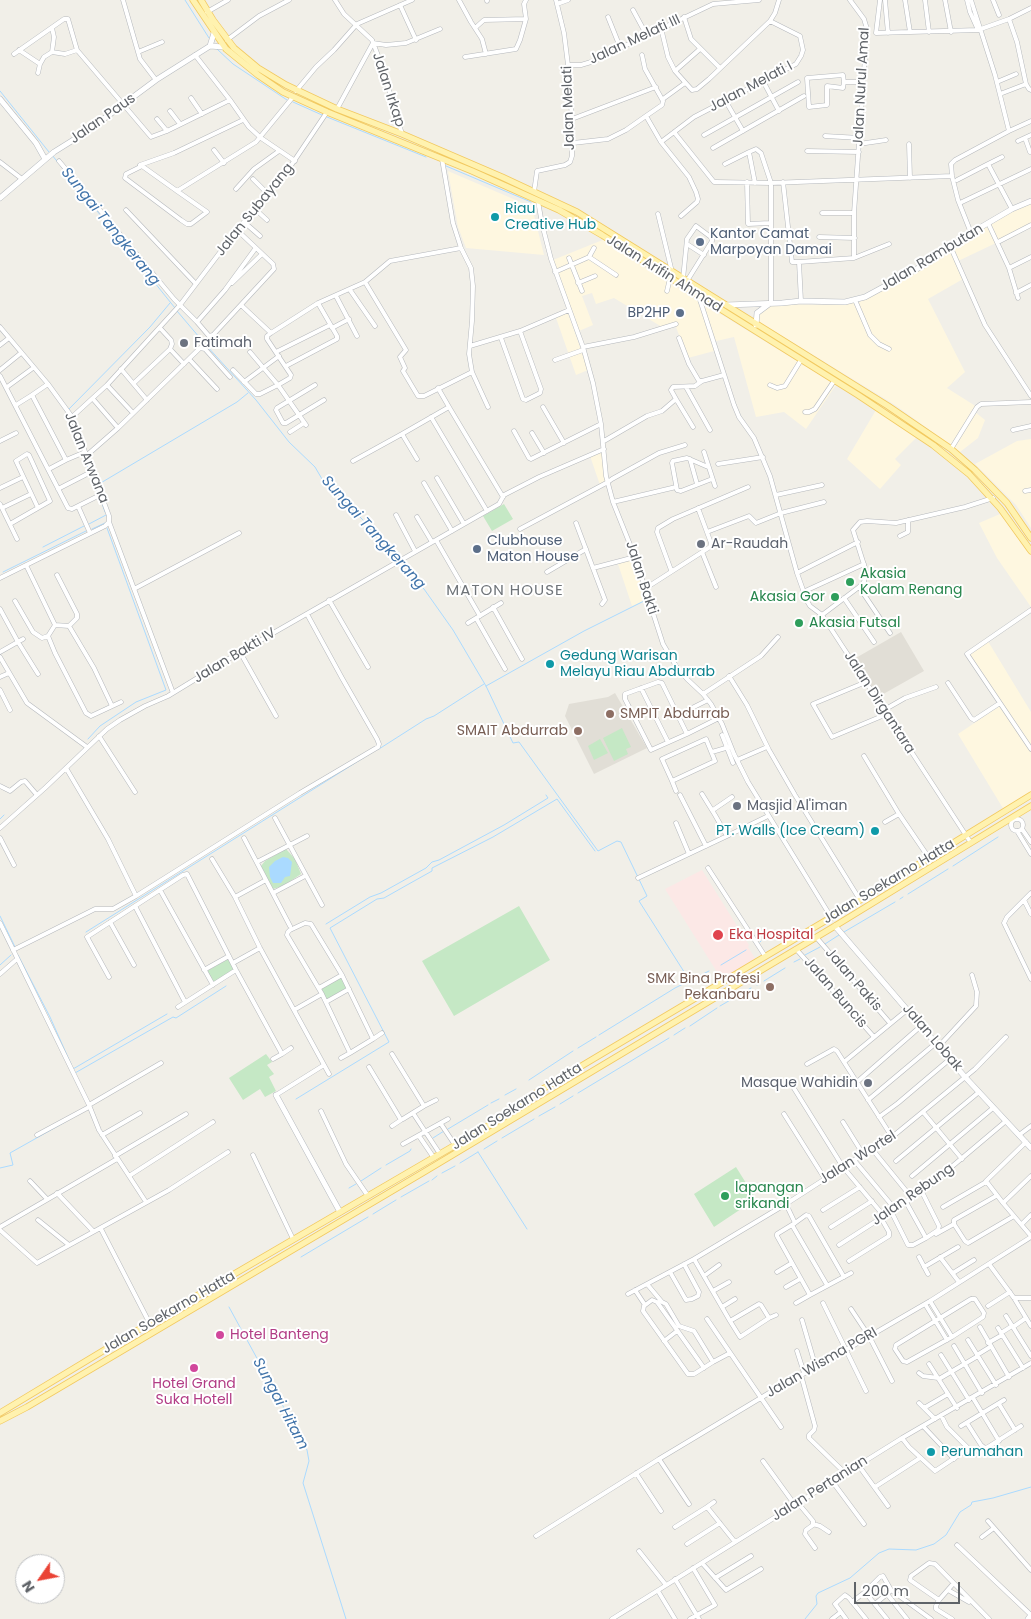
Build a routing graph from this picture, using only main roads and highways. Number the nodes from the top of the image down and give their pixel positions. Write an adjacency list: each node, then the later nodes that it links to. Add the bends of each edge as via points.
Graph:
1 (193, 0): 3 (main road, Jalan Arifin Ahmad)
2 (201, 0): 6 (main road, Jalan Arifin Ahmad, via 234,48)
3 (214, 33): 4 (main road); 5 (main road, Jalan Arifin Ahmad)
4 (210, 46): 5 (main road, Jalan Paus); 9 (main road, Jalan Paus)
5 (223, 46): 6 (main road, Jalan Arifin Ahmad, via 258,75)
6 (295, 94): 8 (main road, Jalan Arifin Ahmad, via 327,112); 8 (main road, Jalan Arifin Ahmad, via 402,134)
7 (0, 99): 9 (main road)
8 (413, 143): 12 (main road, Jalan Arifin Ahmad, via 574,218); 12 (main road, Jalan Arifin Ahmad, via 577,212)
9 (46, 158): 10 (main road, Jalan Paus)
10 (0, 198)
11 (1031, 201): 14 (main road, Jalan Rambutan, via 971,233 924,265 855,300)
12 (637, 253): 13 (main road, Jalan Arifin Ahmad)
13 (671, 275): 15 (main road, Jalan Arifin Ahmad, via 685,280); 17 (main road, Jalan Arifin Ahmad, via 699,297 834,381)
14 (770, 303): 15 (main road, Jalan Rambutan); 16 (main road, via 757,313)
15 (724, 305): 16 (main road, Jalan Arifin Ahmad)
16 (756, 325): 17 (main road, Jalan Arifin Ahmad)
17 (860, 392): 18 (main road, Jalan Arifin Ahmad, via 951,449 997,492); 19 (main road, Jalan Arifin Ahmad, via 969,474 993,498)
18 (1031, 538)
19 (1031, 550)
20 (1031, 795): 23 (main road, Jalan Soekarno Hatta)
21 (1031, 806): 22 (main road, Jalan Soekarno Hatta)
22 (835, 926): 24 (main road, Jalan Soekarno Hatta); 26 (main road, Jalan Lobak)
23 (658, 1022): 24 (main road); 27 (main road, Jalan Soekarno Hatta)
24 (662, 1029): 29 (main road, Jalan Soekarno Hatta)
25 (276, 1095): 27 (main road)
26 (1031, 1148)
27 (340, 1212): 28 (main road, Jalan Soekarno Hatta)
28 (238, 1272): 29 (main road); 30 (main road, Jalan Soekarno Hatta)
29 (242, 1279): 31 (main road, Jalan Soekarno Hatta)
30 (0, 1413)
31 (0, 1421)
32 (1031, 1615): 33 (main road)
33 (1028, 1619)

